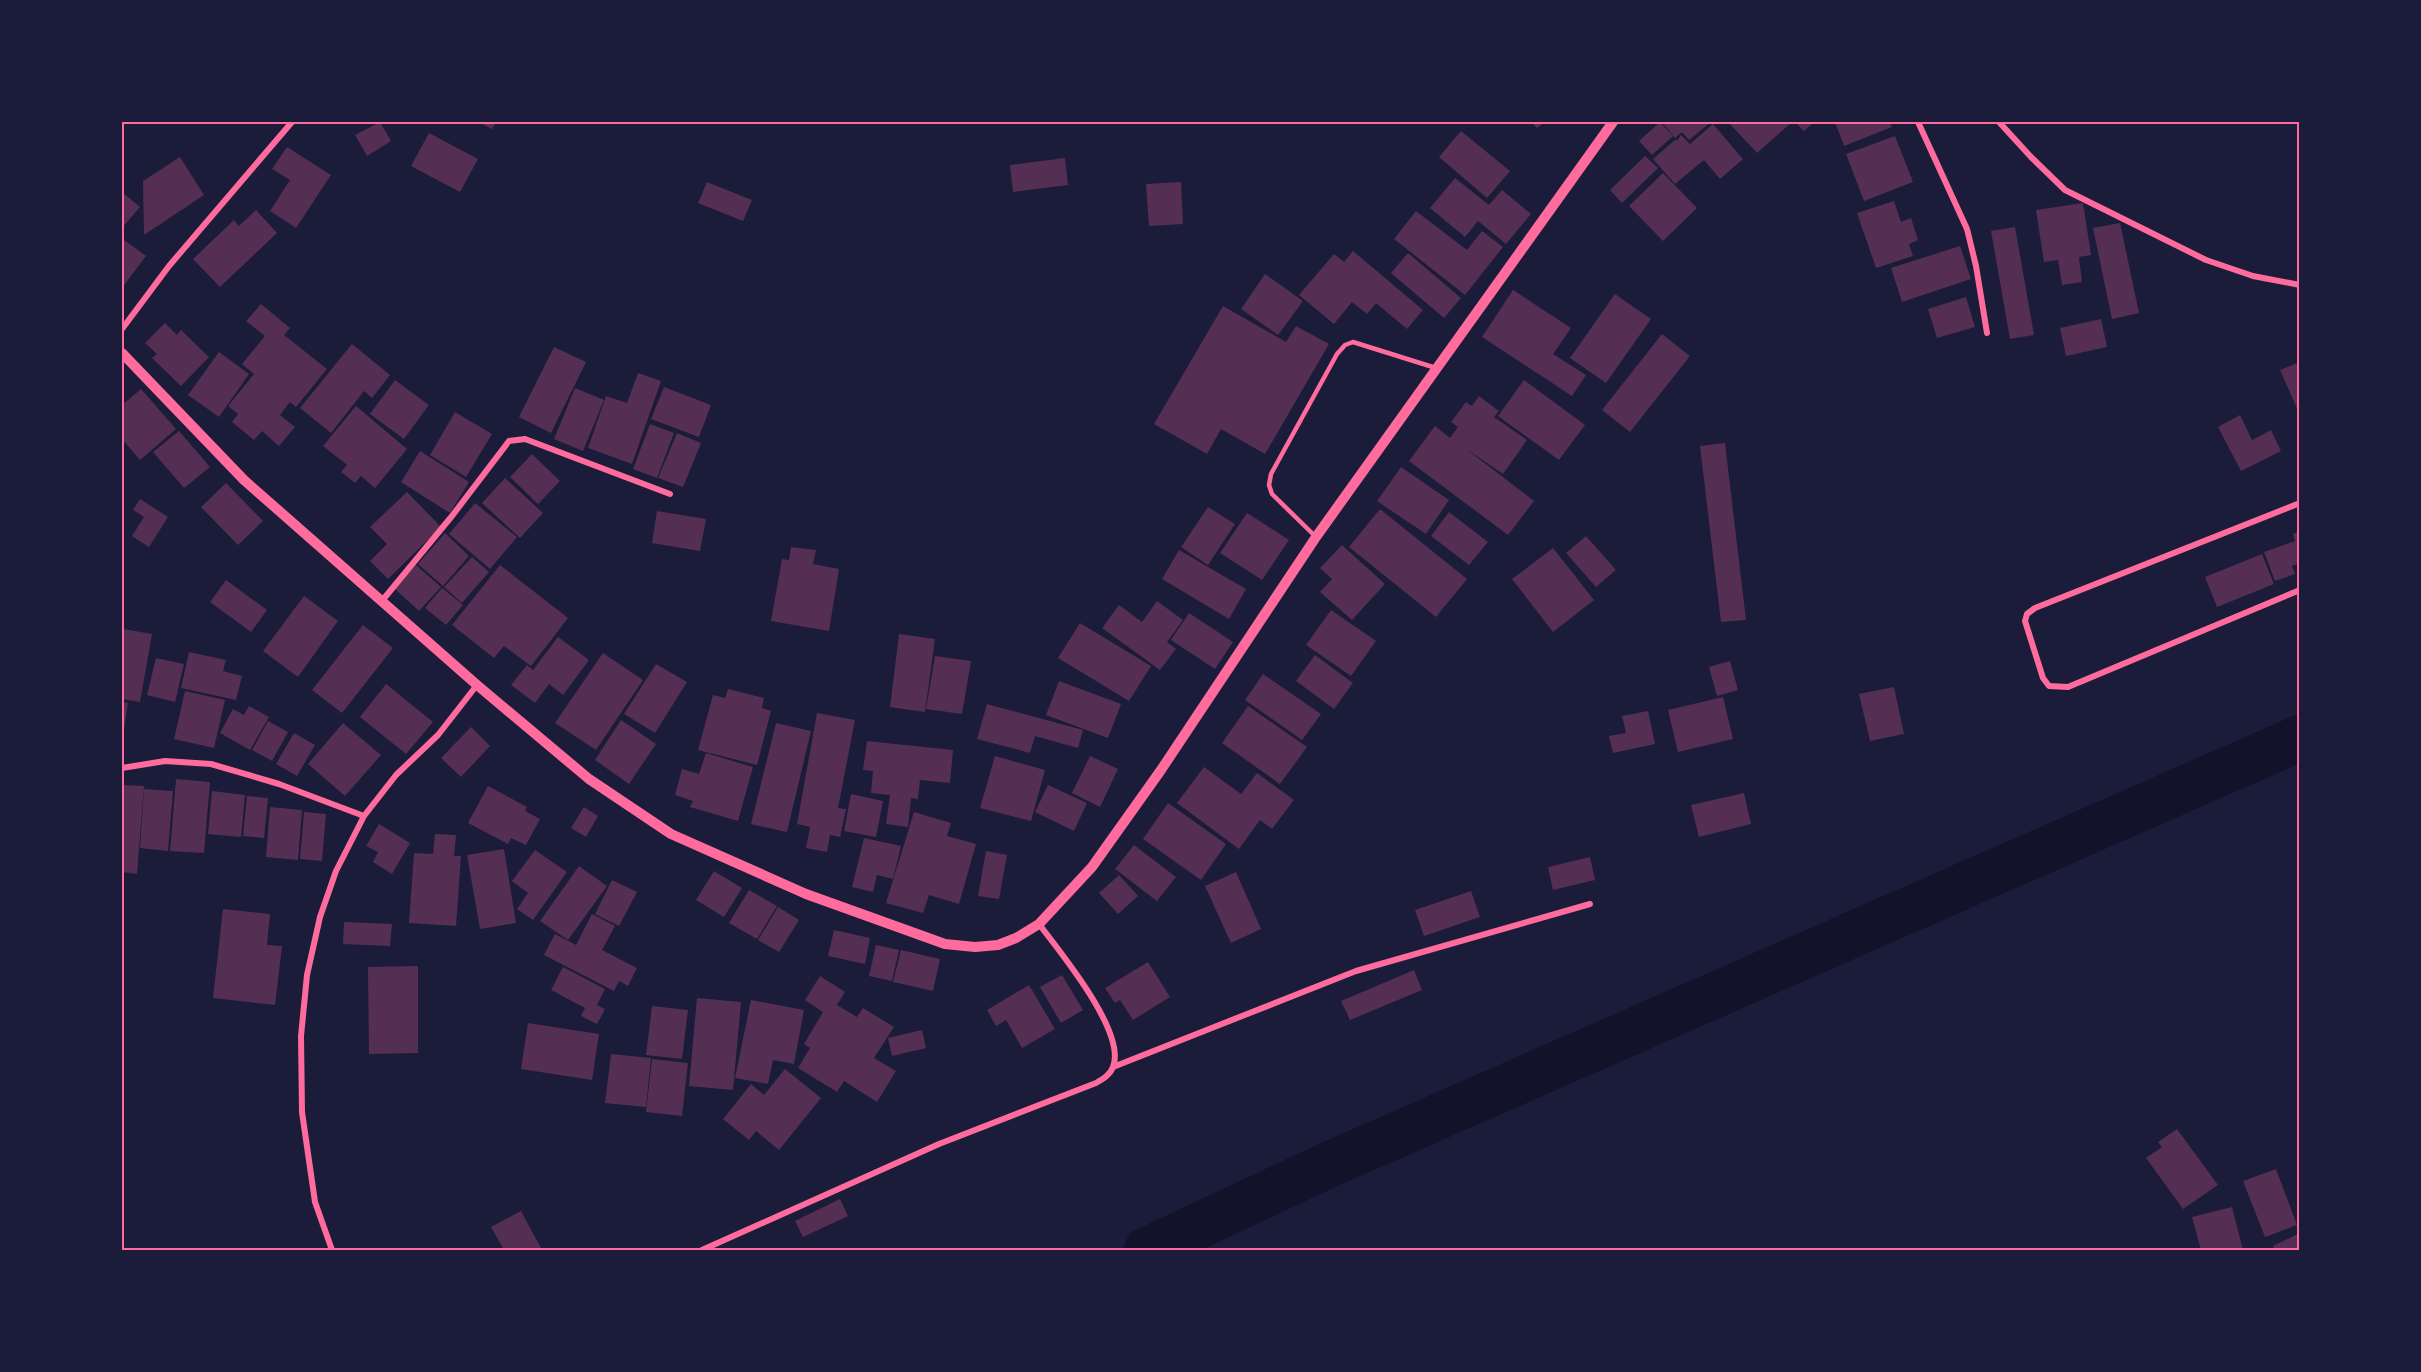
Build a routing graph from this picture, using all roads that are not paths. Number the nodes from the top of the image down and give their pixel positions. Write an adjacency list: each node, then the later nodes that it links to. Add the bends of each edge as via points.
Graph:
1 (292, 122): 6 (street, via 169,266)
2 (1613, 122): 9 (street)
3 (1918, 122): 7 (street, via 1967,229)
4 (1999, 122): 5 (street, via 2065,190 2206,260 2253,276)
5 (2300, 285)
6 (122, 329)
7 (1987, 333)
8 (122, 353): 14 (street, via 244,480)
9 (1436, 368): 12 (street); 12 (lane, via 1353,342 1337,354 1271,474 1269,485 1272,494)
10 (670, 494): 14 (street, via 525,439 509,441)
11 (2300, 503): 13 (street, via 2035,608 2025,621 2043,678 2049,686 2068,687)
12 (1316, 537): 19 (street, via 1099,858)
13 (2300, 590)
14 (381, 602): 15 (street)
15 (477, 685): 17 (street, via 438,735 396,775); 19 (street, via 589,779 671,834 806,894 945,944 998,945)
16 (122, 768): 17 (street, via 165,761 211,764)
17 (364, 816): 21 (street, via 336,871 320,917 307,975 301,1036 302,1112 315,1202)
18 (1590, 904): 20 (street, via 1356,971)
19 (1039, 924): 20 (street, via 1082,978 1095,1001 1110,1037)
20 (1113, 1067): 22 (street, via 1096,1083 939,1144)
21 (332, 1251)
22 (702, 1251)

